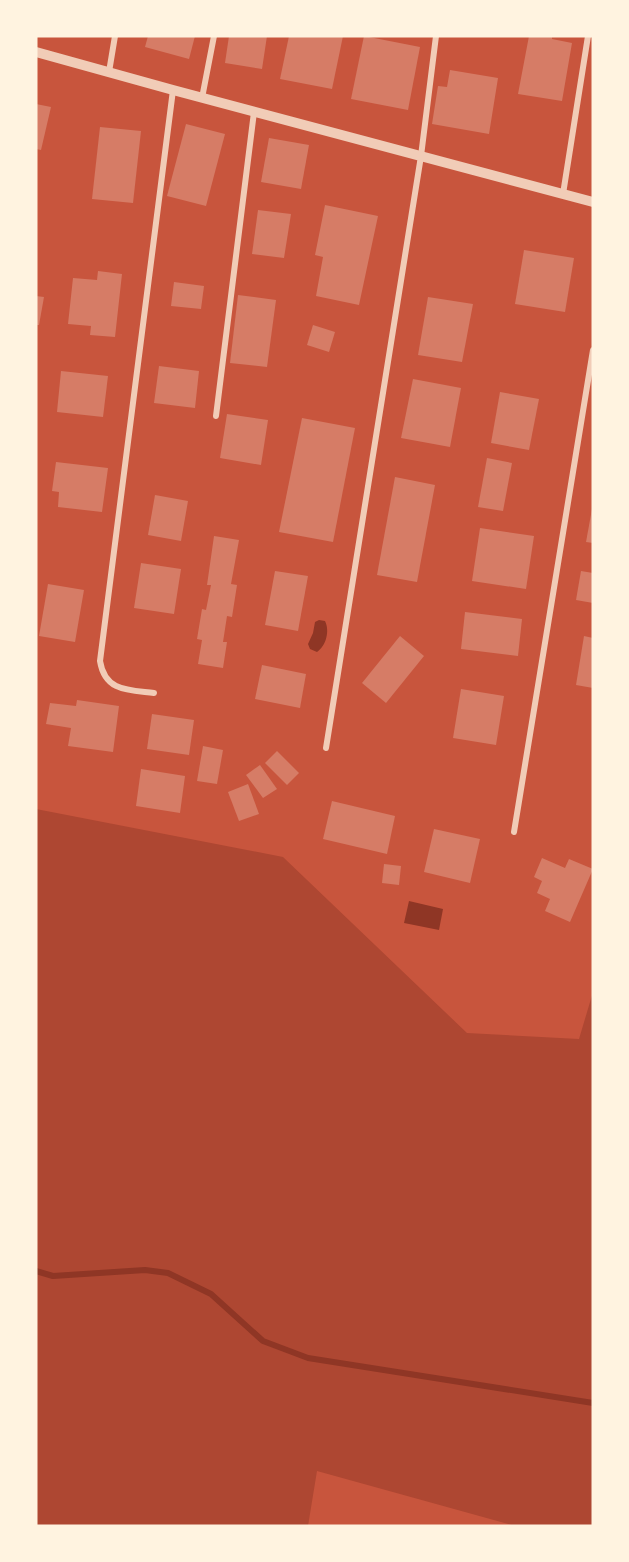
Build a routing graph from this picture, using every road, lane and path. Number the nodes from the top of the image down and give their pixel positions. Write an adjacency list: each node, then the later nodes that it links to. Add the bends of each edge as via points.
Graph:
1 (115, 36): 6 (street)
2 (214, 36): 8 (street)
3 (436, 36): 10 (street)
4 (588, 36): 11 (street)
5 (36, 52): 6 (street)
6 (109, 72): 7 (street)
7 (173, 90): 8 (street); 15 (street, via 100,661 103,673 117,687)
8 (202, 98): 9 (street)
9 (254, 112): 10 (street); 14 (street)
10 (421, 156): 11 (street); 16 (street)
11 (562, 194): 12 (street)
12 (593, 202)
13 (593, 350): 17 (street)
14 (216, 416)
15 (154, 693)
16 (326, 748)
17 (514, 832)

